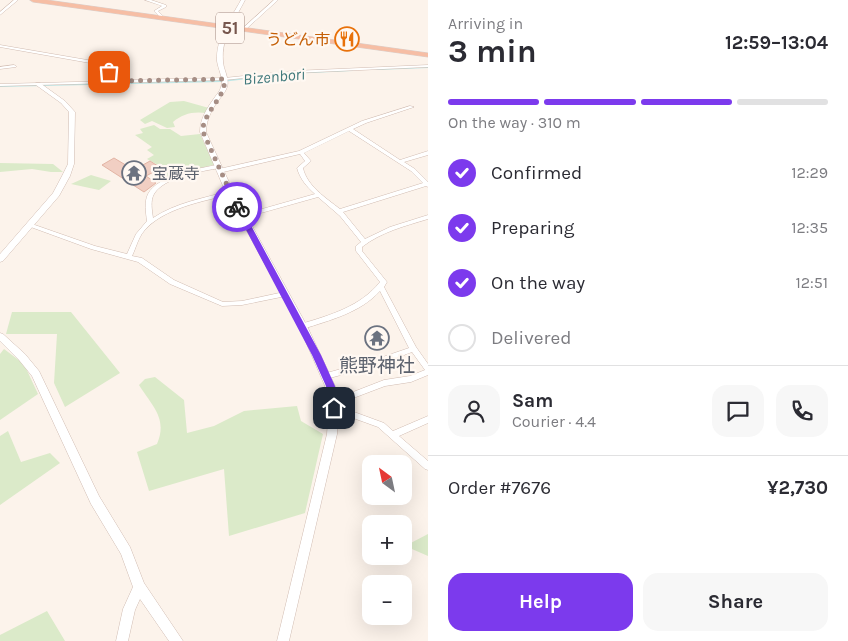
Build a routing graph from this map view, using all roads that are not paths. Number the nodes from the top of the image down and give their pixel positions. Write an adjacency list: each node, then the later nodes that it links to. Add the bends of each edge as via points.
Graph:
1 (16, 0): 6 (street)
2 (33, 0): 7 (highway, 51)
3 (147, 0): 7 (street, via 165,6 156,11)
4 (243, 0): 8 (street)
5 (276, 0): 9 (street)
6 (0, 14)
7 (163, 18): 8 (highway, 51)
8 (227, 27): 9 (highway, 51); 15 (street, via 220,43)
9 (243, 30): 11 (highway, 51)
10 (0, 46): 16 (street, via 91,62 101,66)
11 (428, 55)
12 (14, 66): 14 (street)
13 (428, 66): 15 (street, via 357,67)
14 (0, 68)
15 (225, 80): 16 (street); 24 (street, via 224,88 202,126)
16 (116, 81): 18 (street)
17 (0, 85): 18 (street)
18 (40, 85): 32 (street, via 72,112 71,164 56,194)
19 (412, 107): 20 (street)
20 (349, 129): 21 (street); 23 (street)
21 (302, 152): 24 (street); 27 (street, via 308,161 300,170)
22 (428, 153): 23 (street)
23 (401, 161): 25 (street)
24 (219, 169): 26 (street); 31 (street, via 196,170 154,190 149,198)
25 (428, 185): 28 (street)
26 (230, 193): 29 (street); 31 (street, via 181,207)
27 (318, 195): 28 (street); 29 (street)
28 (339, 211): 33 (street)
29 (243, 216): 37 (street)
30 (428, 217): 33 (street)
31 (150, 222): 34 (street, via 140,232)
32 (30, 225): 34 (street, via 93,248); 35 (street)
33 (364, 242): 36 (street, via 359,251 384,282)
34 (129, 256): 37 (street, via 172,282 222,304)
35 (0, 259)
36 (381, 287): 38 (street, via 358,306); 40 (street)
37 (284, 294): 38 (street)
38 (302, 326): 42 (street)
39 (0, 336): 47 (street, via 36,374 95,500 126,551)
40 (413, 350): 41 (street); 42 (street)
41 (428, 371): 43 (street, via 411,379 384,383)
42 (326, 376): 43 (street)
43 (333, 405): 45 (street, via 381,425); 50 (street, via 332,434)
44 (428, 419): 45 (street)
45 (392, 434): 46 (street)
46 (428, 466)
47 (139, 587): 48 (street, via 129,609); 49 (street)
48 (122, 641)
49 (177, 641)
50 (284, 641)

